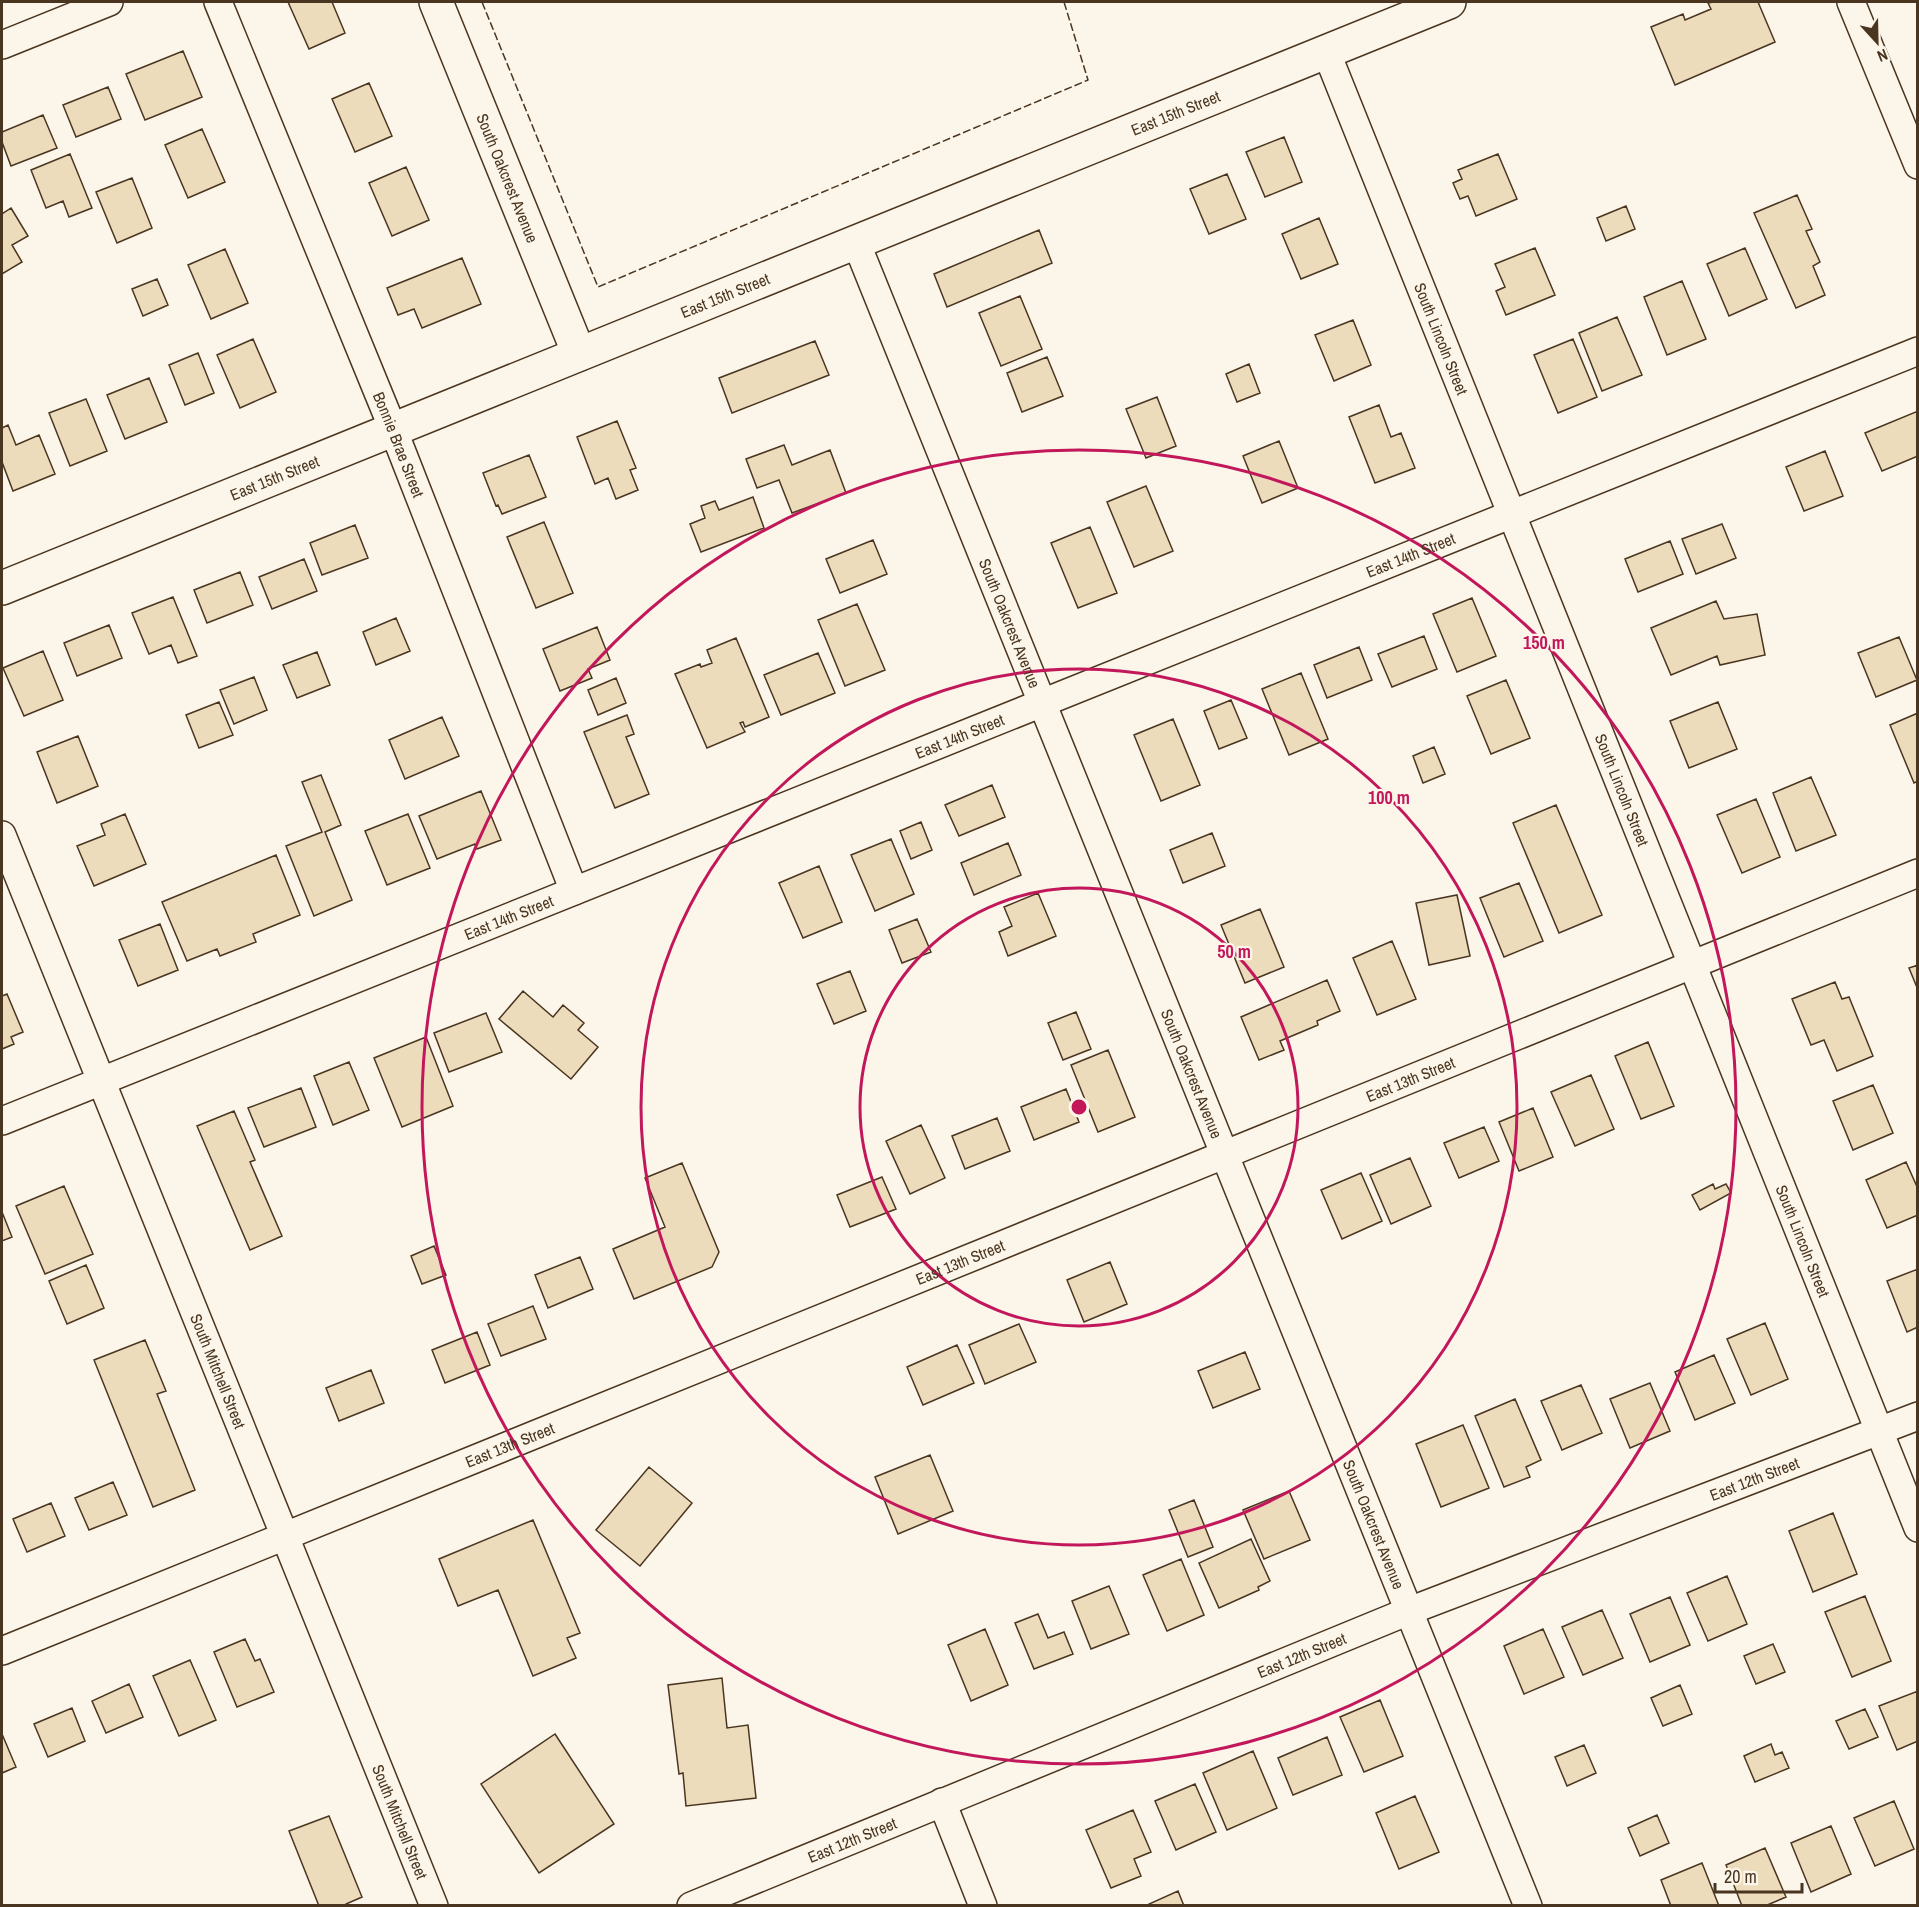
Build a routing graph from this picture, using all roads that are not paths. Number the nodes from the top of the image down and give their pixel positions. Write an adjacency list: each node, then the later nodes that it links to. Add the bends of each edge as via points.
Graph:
1 (110, 2): 6 (street)
2 (219, 2): 12 (street, Bonnie Brae Street)
3 (436, 2): 11 (main road, South Oakcrest Avenue)
4 (1449, 2): 7 (main road, East 15th Street)
5 (1851, 2): 8 (street)
6 (2, 45)
7 (1326, 51): 9 (main road, East 15th Street); 13 (street, South Lincoln Street)
8 (1917, 165)
9 (856, 242): 11 (main road, East 15th Street); 15 (street, South Oakcrest Avenue)
10 (1917, 351): 13 (street, East 14th Street)
11 (579, 354): 12 (main road, East 15th Street)
12 (393, 429): 14 (main road, East 15th Street); 18 (street, Bonnie Brae Street)
13 (1511, 514): 15 (street, East 14th Street); 19 (street, South Lincoln Street)
14 (2, 588)
15 (1042, 702): 18 (street, East 14th Street); 22 (street, South Oakcrest Avenue)
16 (2, 835): 20 (street, South Mitchell Street)
17 (1917, 873): 19 (street, East 13th Street)
18 (574, 891): 20 (street, East 14th Street)
19 (1691, 964): 22 (street, East 13th Street); 24 (street, South Lincoln Street)
20 (101, 1081): 21 (street, East 14th Street); 26 (street, South Mitchell Street)
21 (2, 1121)
22 (1225, 1153): 26 (street, East 13th Street); 27 (street, South Oakcrest Avenue)
23 (1917, 1416): 24 (street, East 12th Street)
24 (1879, 1431): 25 (street, South Lincoln Street); 27 (street, East 12th Street)
25 (1917, 1528)
26 (285, 1537): 28 (street, East 13th Street); 30 (street, South Mitchell Street)
27 (1409, 1611): 29 (street, East 12th Street); 33 (street, South Oakcrest Avenue)
28 (2, 1651)
29 (942, 1803): 31 (street, East 12th Street); 32 (street)
30 (434, 1905)
31 (691, 1905)
32 (982, 1905)
33 (1528, 1905)

